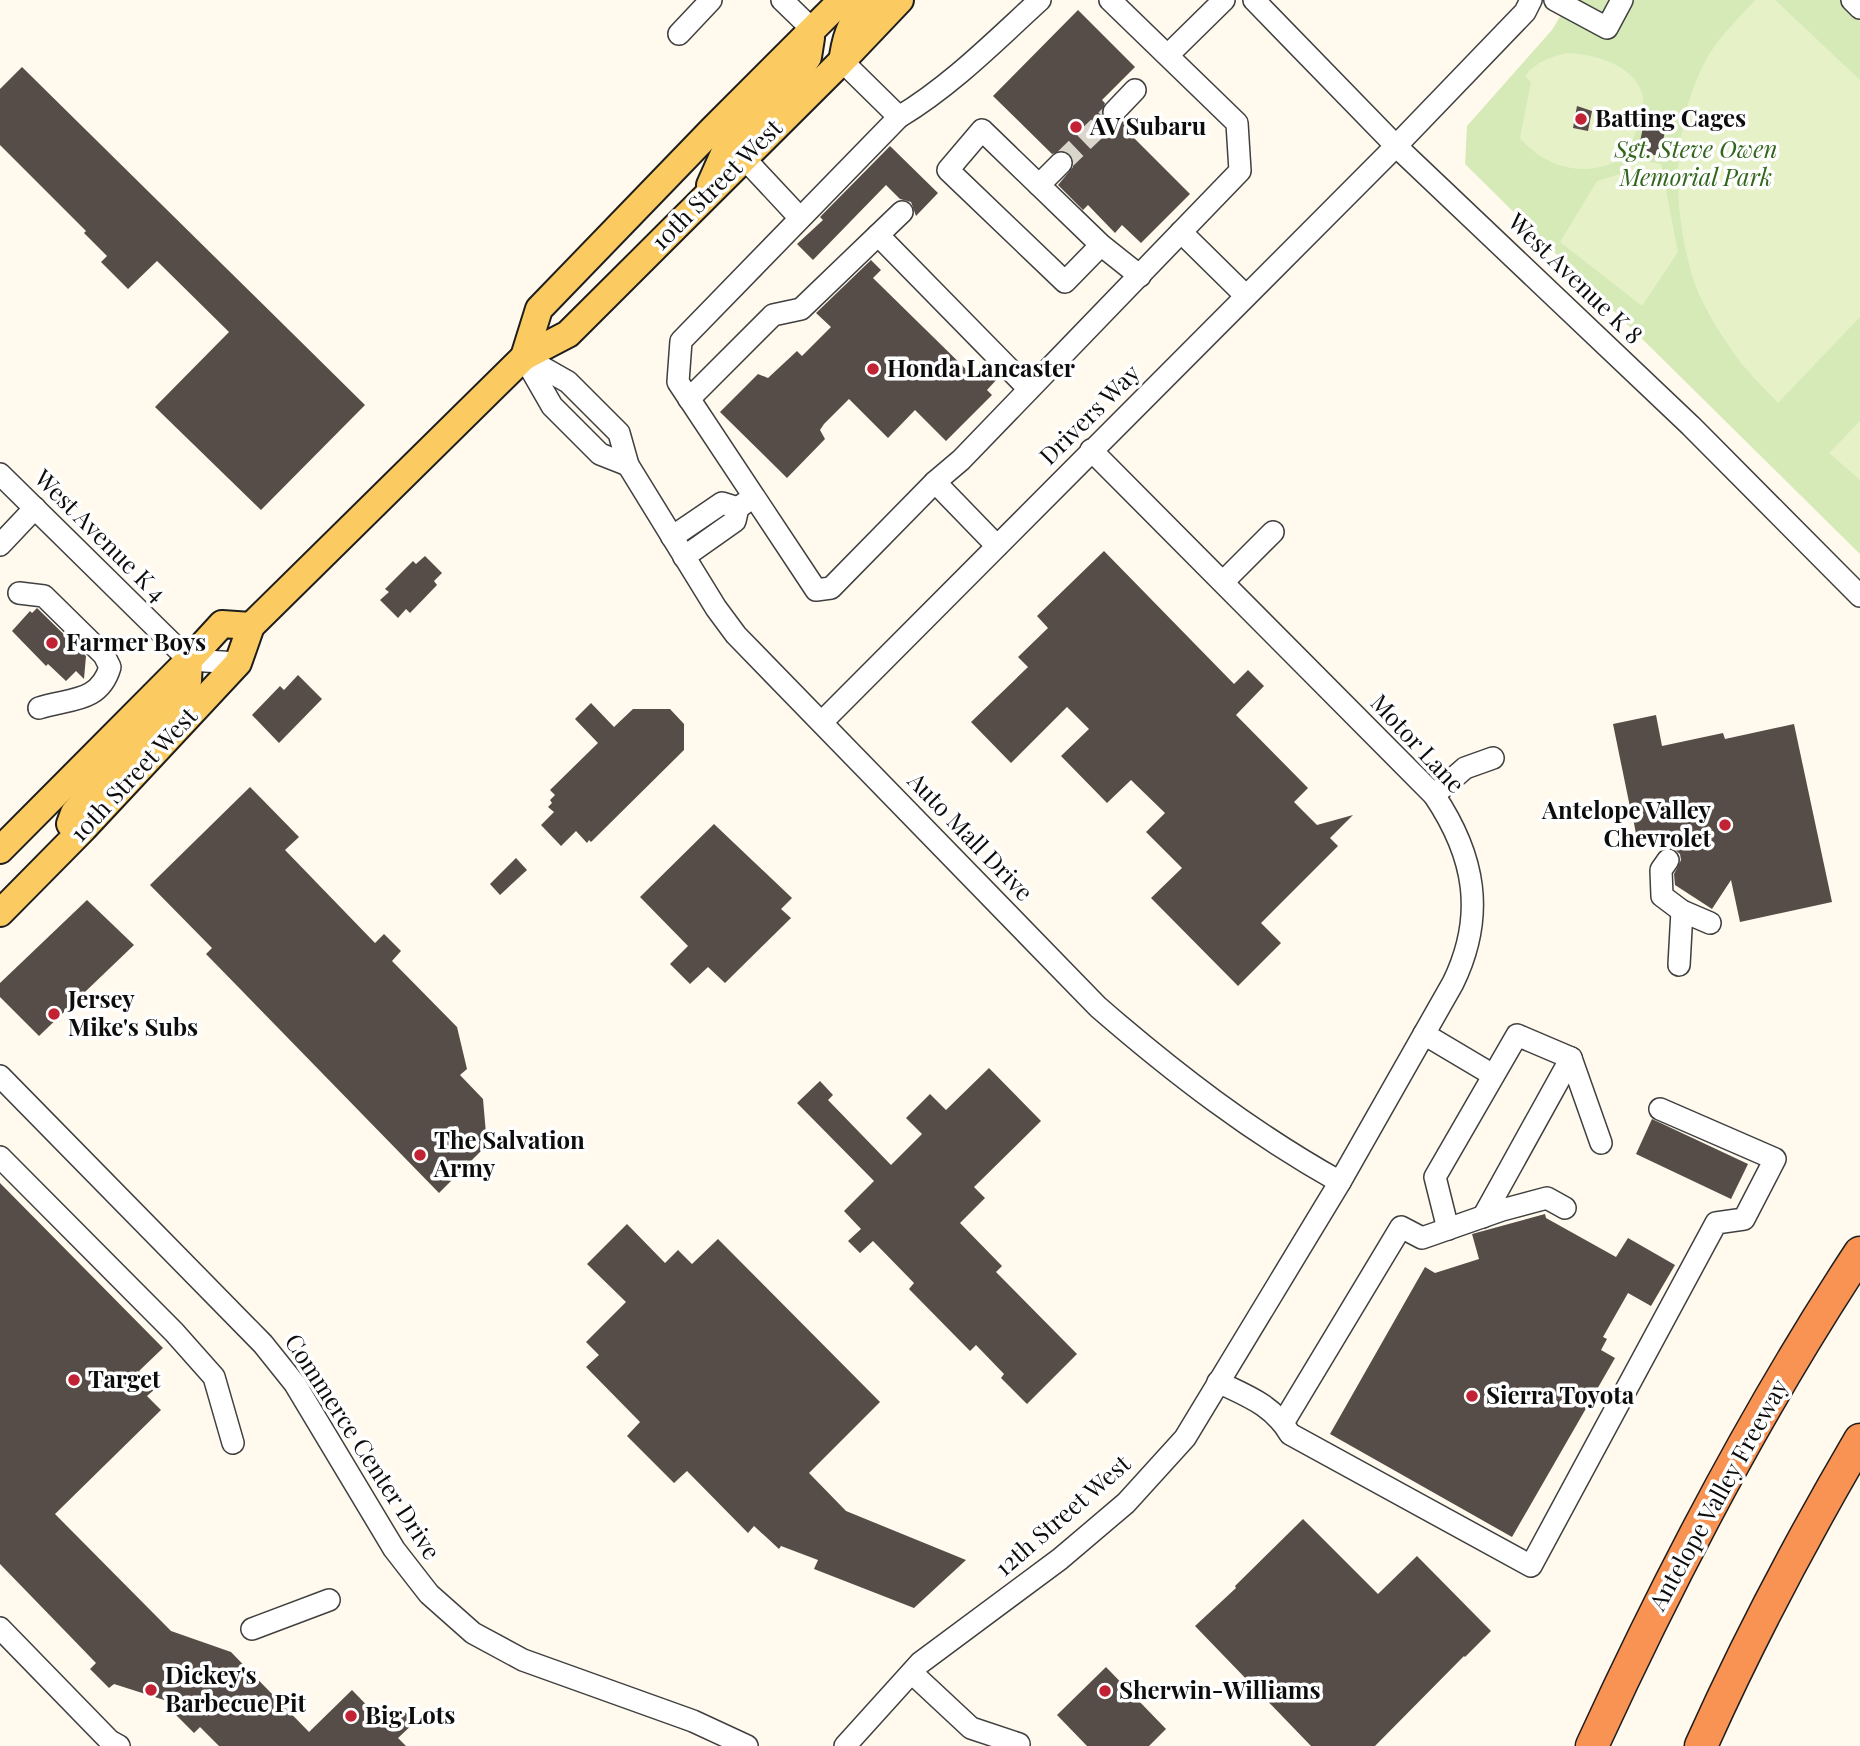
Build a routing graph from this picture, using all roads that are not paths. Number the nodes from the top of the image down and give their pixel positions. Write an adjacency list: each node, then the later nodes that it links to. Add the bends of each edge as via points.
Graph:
1 (711, 0): 16 (street)
2 (782, 0): 15 (street)
3 (842, 0): 15 (main road, 10th Street West)
4 (870, 0): 18 (main road, via 847,31)
5 (900, 0): 18 (main road, 10th Street West)
6 (1040, 0): 21 (street, via 950,82)
7 (1110, 0): 17 (street)
8 (1224, 0): 17 (street)
9 (1254, 0): 22 (street, West Avenue K 8)
10 (1531, 0): 22 (street, Drivers Way, via 1525,12)
11 (1555, 0): 12 (street, via 1607,28)
12 (1622, 0)
13 (1852, 0): 14 (street)
14 (1860, 8)
15 (813, 30): 26 (main road, via 807,57 794,79 726,149); 34 (main road, 10th Street West, via 539,309)
16 (679, 34)
17 (1169, 54): 29 (street, via 1237,123 1240,171)
18 (842, 61): 21 (street); 23 (main road, 10th Street West)
19 (1135, 90): 20 (street)
20 (1114, 112)
21 (900, 117): 28 (street)
22 (1396, 146): 33 (street, Drivers Way); 49 (street, West Avenue K 8, via 1691,426)
23 (744, 158): 26 (main road, 10th Street West); 28 (street)
24 (1061, 163): 25 (street)
25 (1039, 185): 31 (street); 31 (street, via 982,130 948,170 1065,282)
26 (703, 199): 34 (main road, 10th Street West, via 568,334)
27 (902, 212): 30 (street)
28 (800, 218): 36 (street, via 681,341 678,382)
29 (1181, 232): 32 (street); 33 (street)
30 (878, 235): 35 (street); 36 (street, via 801,309 773,315)
31 (1101, 245): 32 (street)
32 (1140, 276): 35 (street)
33 (1246, 296): 37 (street, Drivers Way)
34 (524, 357): 43 (street, Auto Mall Drive, via 552,406 600,454 628,465); 50 (main road, 10th Street West)
35 (1029, 389): 39 (street)
36 (689, 399): 40 (street)
37 (1091, 450): 45 (street, Drivers Way); 47 (street, Motor Lane)
38 (0, 474): 41 (street, West Avenue K 4)
39 (935, 482): 40 (street, via 831,588 816,590); 45 (street)
40 (745, 502): 43 (street, via 722,503); 46 (street, via 735,521)
41 (35, 508): 44 (street); 51 (street, West Avenue K 4)
42 (1273, 532): 47 (street)
43 (672, 537): 46 (street, Auto Mall Drive)
44 (0, 545)
45 (997, 546): 54 (street, Drivers Way)
46 (684, 557): 54 (street, Auto Mall Drive, via 736,635)
47 (1223, 582): 56 (street, Motor Lane)
48 (19, 593): 53 (street, via 44,596 104,655 110,667 84,698)
49 (1860, 596)
50 (251, 626): 51 (main road, 10th Street West, via 222,624); 52 (main road, 10th Street West)
51 (189, 660): 52 (street); 57 (main road, 10th Street West); 58 (main road, via 188,681 180,699 74,813)
52 (238, 663): 58 (main road, 10th Street West)
53 (39, 708)
54 (822, 722): 71 (street, Auto Mall Drive, via 1098,1007 1217,1105)
55 (1493, 758): 56 (street, via 1465,768)
56 (1434, 795): 64 (street, Motor Lane, via 1462,843 1469,867 1472,915 1464,961)
57 (0, 850)
58 (58, 855): 61 (main road, 10th Street West)
59 (1668, 860): 60 (street, via 1661,870 1662,895)
60 (1682, 912): 62 (street); 63 (street)
61 (0, 913)
62 (1710, 923)
63 (1679, 965)
64 (1424, 1034): 66 (street); 71 (street, Motor Lane)
65 (1571, 1058): 66 (street, via 1517,1035); 69 (street); 73 (street)
66 (1493, 1075): 74 (street, via 1435,1177)
67 (0, 1076): 86 (street, Commerce Center Drive, via 263,1344 295,1384 394,1549 438,1602 473,1633 523,1660 694,1721)
68 (1660, 1109): 77 (street, via 1776,1159 1744,1219 1716,1223 1531,1566 1290,1434)
69 (1601, 1143)
70 (0, 1157): 79 (street, via 214,1377)
71 (1340, 1182): 76 (street, 12th Street West)
72 (1564, 1208): 73 (street, via 1547,1198)
73 (1483, 1217): 74 (street)
74 (1448, 1229): 77 (street, via 1422,1238 1401,1227)
75 (1860, 1253): 88 (highway, Antelope Valley Freeway, via 1735,1458)
76 (1218, 1381): 77 (street, via 1270,1408); 83 (street, 12th Street West, via 1185,1438 1126,1503)
77 (1283, 1423)
78 (1860, 1440): 89 (highway, via 1818,1512)
79 (233, 1443)
80 (329, 1600): 82 (street)
81 (0, 1628): 85 (street)
82 (252, 1629)
83 (912, 1672): 84 (street, via 971,1728); 87 (street, 12th Street West)
84 (1018, 1744)
85 (119, 1746)
86 (747, 1746)
87 (845, 1746)
88 (1592, 1746)
89 (1700, 1746)

